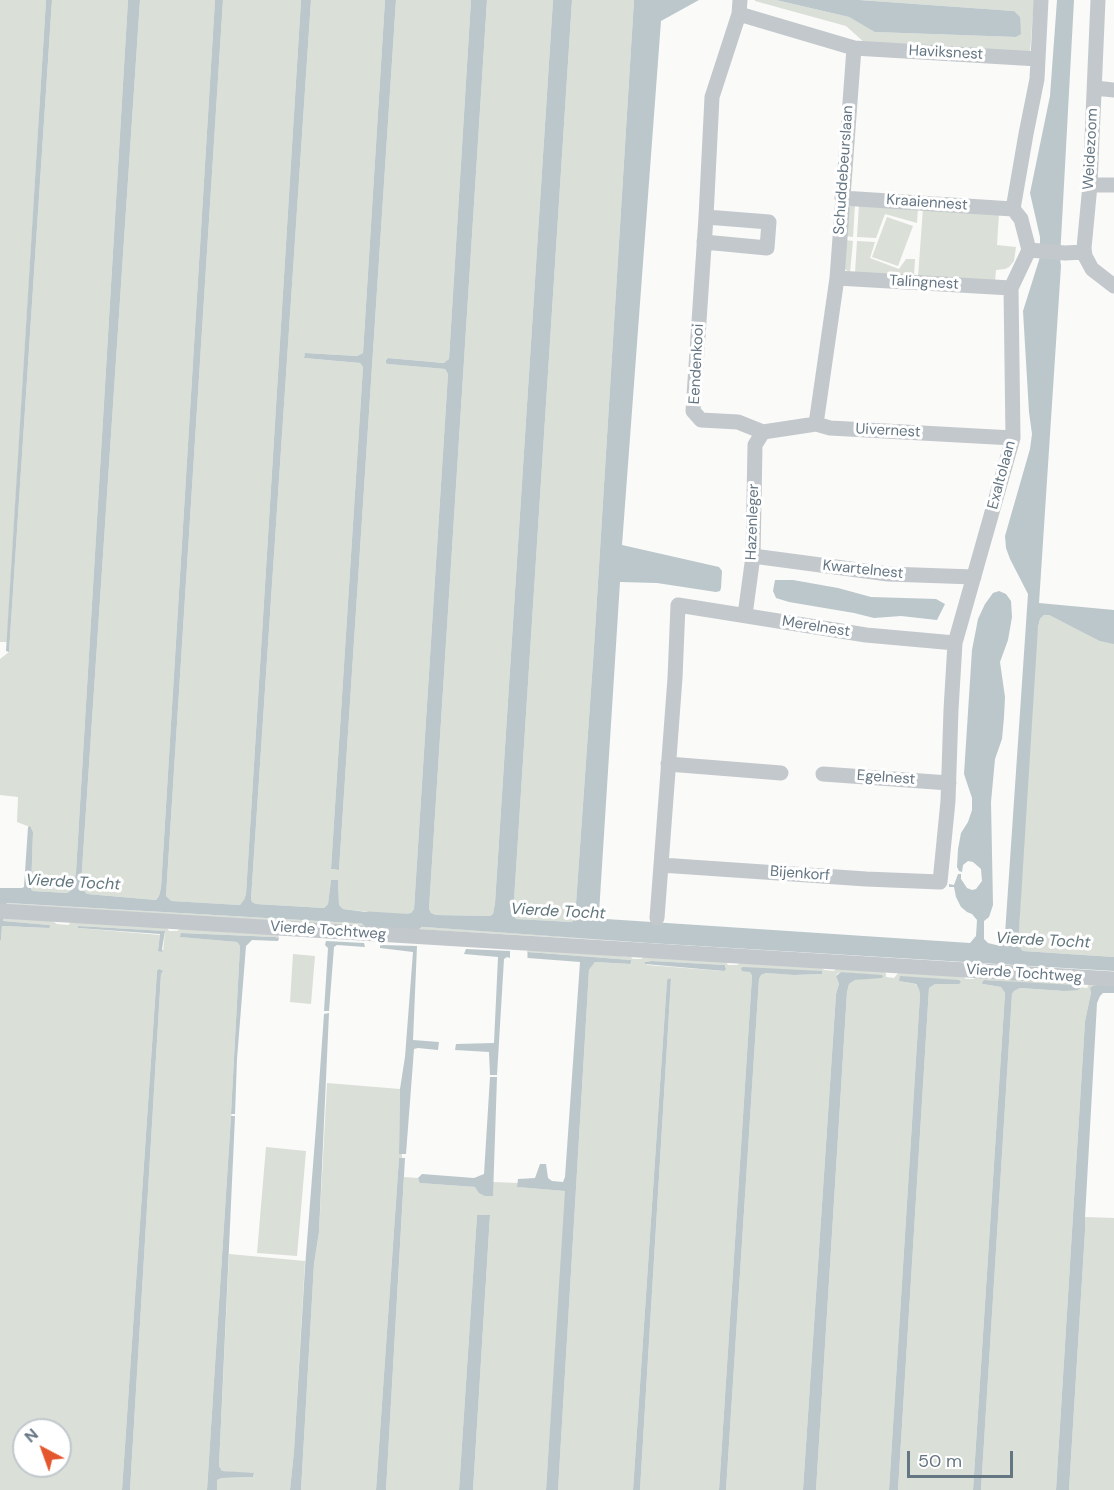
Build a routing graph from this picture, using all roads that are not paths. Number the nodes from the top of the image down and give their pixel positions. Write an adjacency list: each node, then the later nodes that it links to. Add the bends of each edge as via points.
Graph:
1 (1041, 0): 5 (street)
2 (1098, 0): 6 (street, Weidezoom)
3 (739, 7): 4 (street); 12 (street, Eendenkooi, via 712,98)
4 (854, 48): 5 (street, Haviksnest); 10 (street, Schuddebeurslaan)
5 (1038, 59): 11 (street)
6 (1095, 88): 7 (street); 8 (street, Weidezoom)
7 (1114, 90)
8 (1089, 185): 9 (street); 15 (street, Weidezoom)
9 (1114, 185)
10 (842, 198): 11 (street, Kraaiennest); 16 (street, Schuddebeurslaan)
11 (1013, 209): 14 (street)
12 (706, 217): 13 (street, Eendenkooi); 13 (street, via 769,222 766,248)
13 (704, 242): 20 (street, Eendenkooi, via 693,411 701,420 738,422)
14 (1033, 251): 15 (street); 18 (street, Exaltolaan)
15 (1084, 252): 17 (street, via 1092,269)
16 (837, 278): 18 (street, Talingnest); 19 (street, Schuddebeurslaan)
17 (1114, 286)
18 (1011, 288): 21 (street, Exaltolaan)
19 (816, 424): 20 (street, Uivernest); 21 (street, Uivernest)
20 (763, 432): 22 (street, Hazenleger, via 755,445)
21 (1012, 438): 23 (street, Exaltolaan)
22 (753, 556): 23 (street, Kwartelnest, via 888,574); 24 (street, Hazenleger)
23 (974, 577): 25 (street, Exaltolaan)
24 (745, 615): 25 (street, Merelnest, via 866,635); 26 (street, Merelnest, via 678,605)
25 (955, 643): 29 (street, Exaltolaan)
26 (668, 764): 27 (street); 30 (street)
27 (781, 773)
28 (823, 774): 29 (street, Egelnest)
29 (949, 783): 31 (street, Exaltolaan)
30 (661, 865): 31 (street, Bijenkorf); 33 (street)
31 (940, 882)
32 (3, 911): 34 (street, Vierde Tochtweg)
33 (657, 918)
34 (1114, 979)

